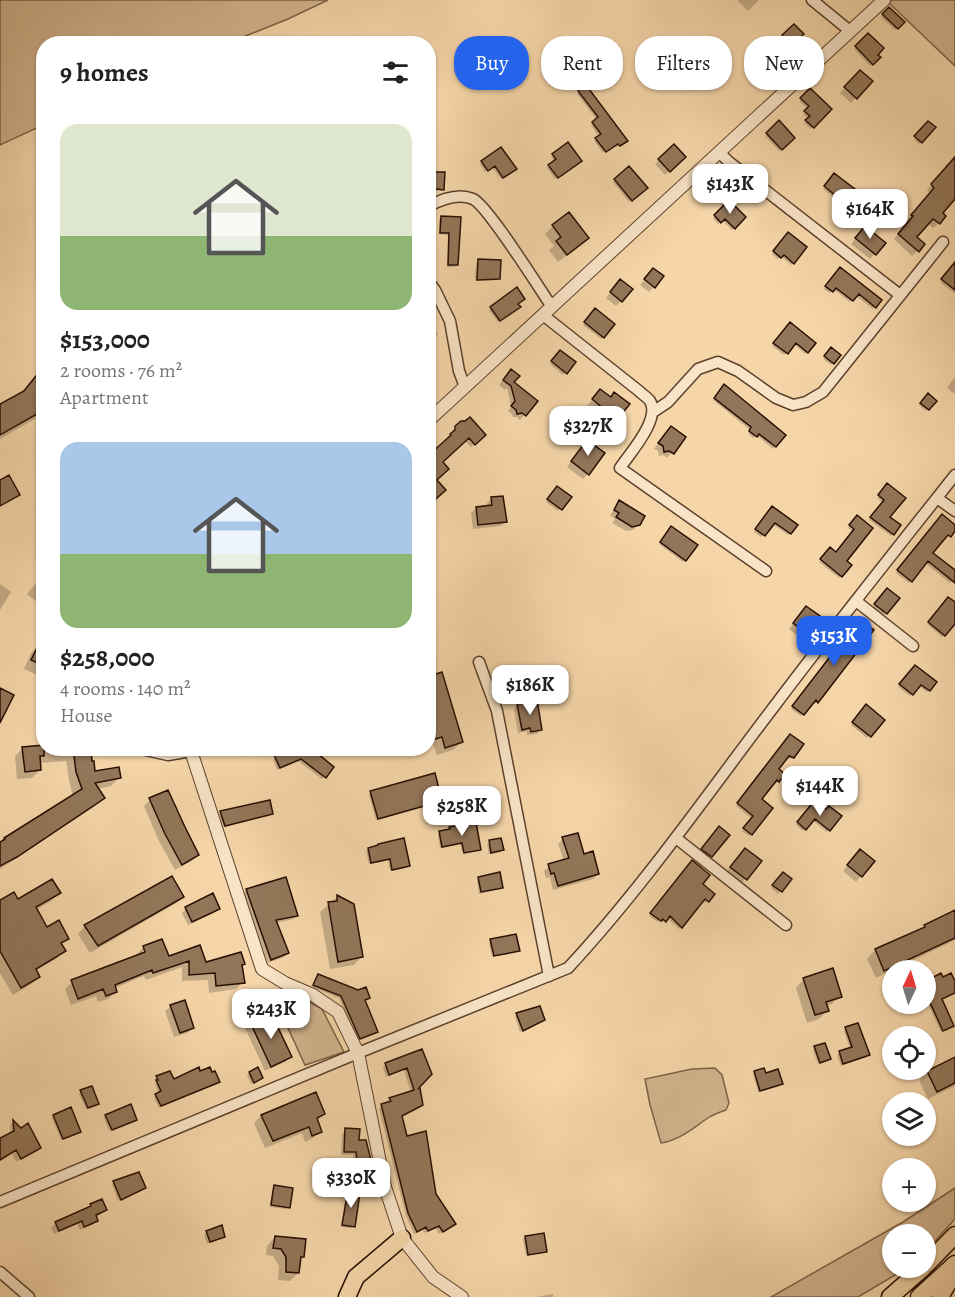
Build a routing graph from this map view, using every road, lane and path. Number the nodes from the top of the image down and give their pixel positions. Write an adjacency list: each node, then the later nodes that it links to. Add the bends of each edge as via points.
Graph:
1 (812, 0): 3 (street)
2 (884, 0): 3 (street)
3 (850, 30): 4 (street)
4 (719, 152): 8 (street); 9 (street)
5 (436, 202): 9 (street, via 462,196 476,200)
6 (942, 242): 8 (street)
7 (436, 292): 10 (street, via 450,321)
8 (900, 295): 11 (street, via 823,392 806,402 793,405 776,398 718,362 698,369 668,402)
9 (547, 311): 10 (street); 11 (street, via 650,401)
10 (465, 387): 12 (street)
11 (653, 412): 16 (street, via 650,424 620,468)
12 (436, 414)
13 (955, 475): 14 (street)
14 (937, 498): 15 (street); 17 (street)
15 (955, 511)
16 (766, 571)
17 (856, 601): 18 (street); 21 (street)
18 (913, 646)
19 (479, 662): 23 (street, via 497,711)
20 (192, 756): 24 (street, via 262,969 338,1012)
21 (676, 838): 22 (street); 23 (street, via 592,942 568,968)
22 (786, 925)
23 (549, 976): 24 (street)
24 (358, 1053): 25 (street); 27 (street, via 385,1187)
25 (0, 1202)
26 (955, 1236): 28 (highway)
27 (402, 1238): 34 (highway, via 356,1277); 35 (street, via 433,1277)
28 (936, 1254)
29 (955, 1264): 37 (highway)
30 (955, 1271): 38 (highway)
31 (0, 1272): 33 (street)
32 (911, 1278): 36 (highway)
33 (29, 1297)
34 (347, 1297)
35 (462, 1297)
36 (890, 1297)
37 (919, 1297)
38 (940, 1297)

